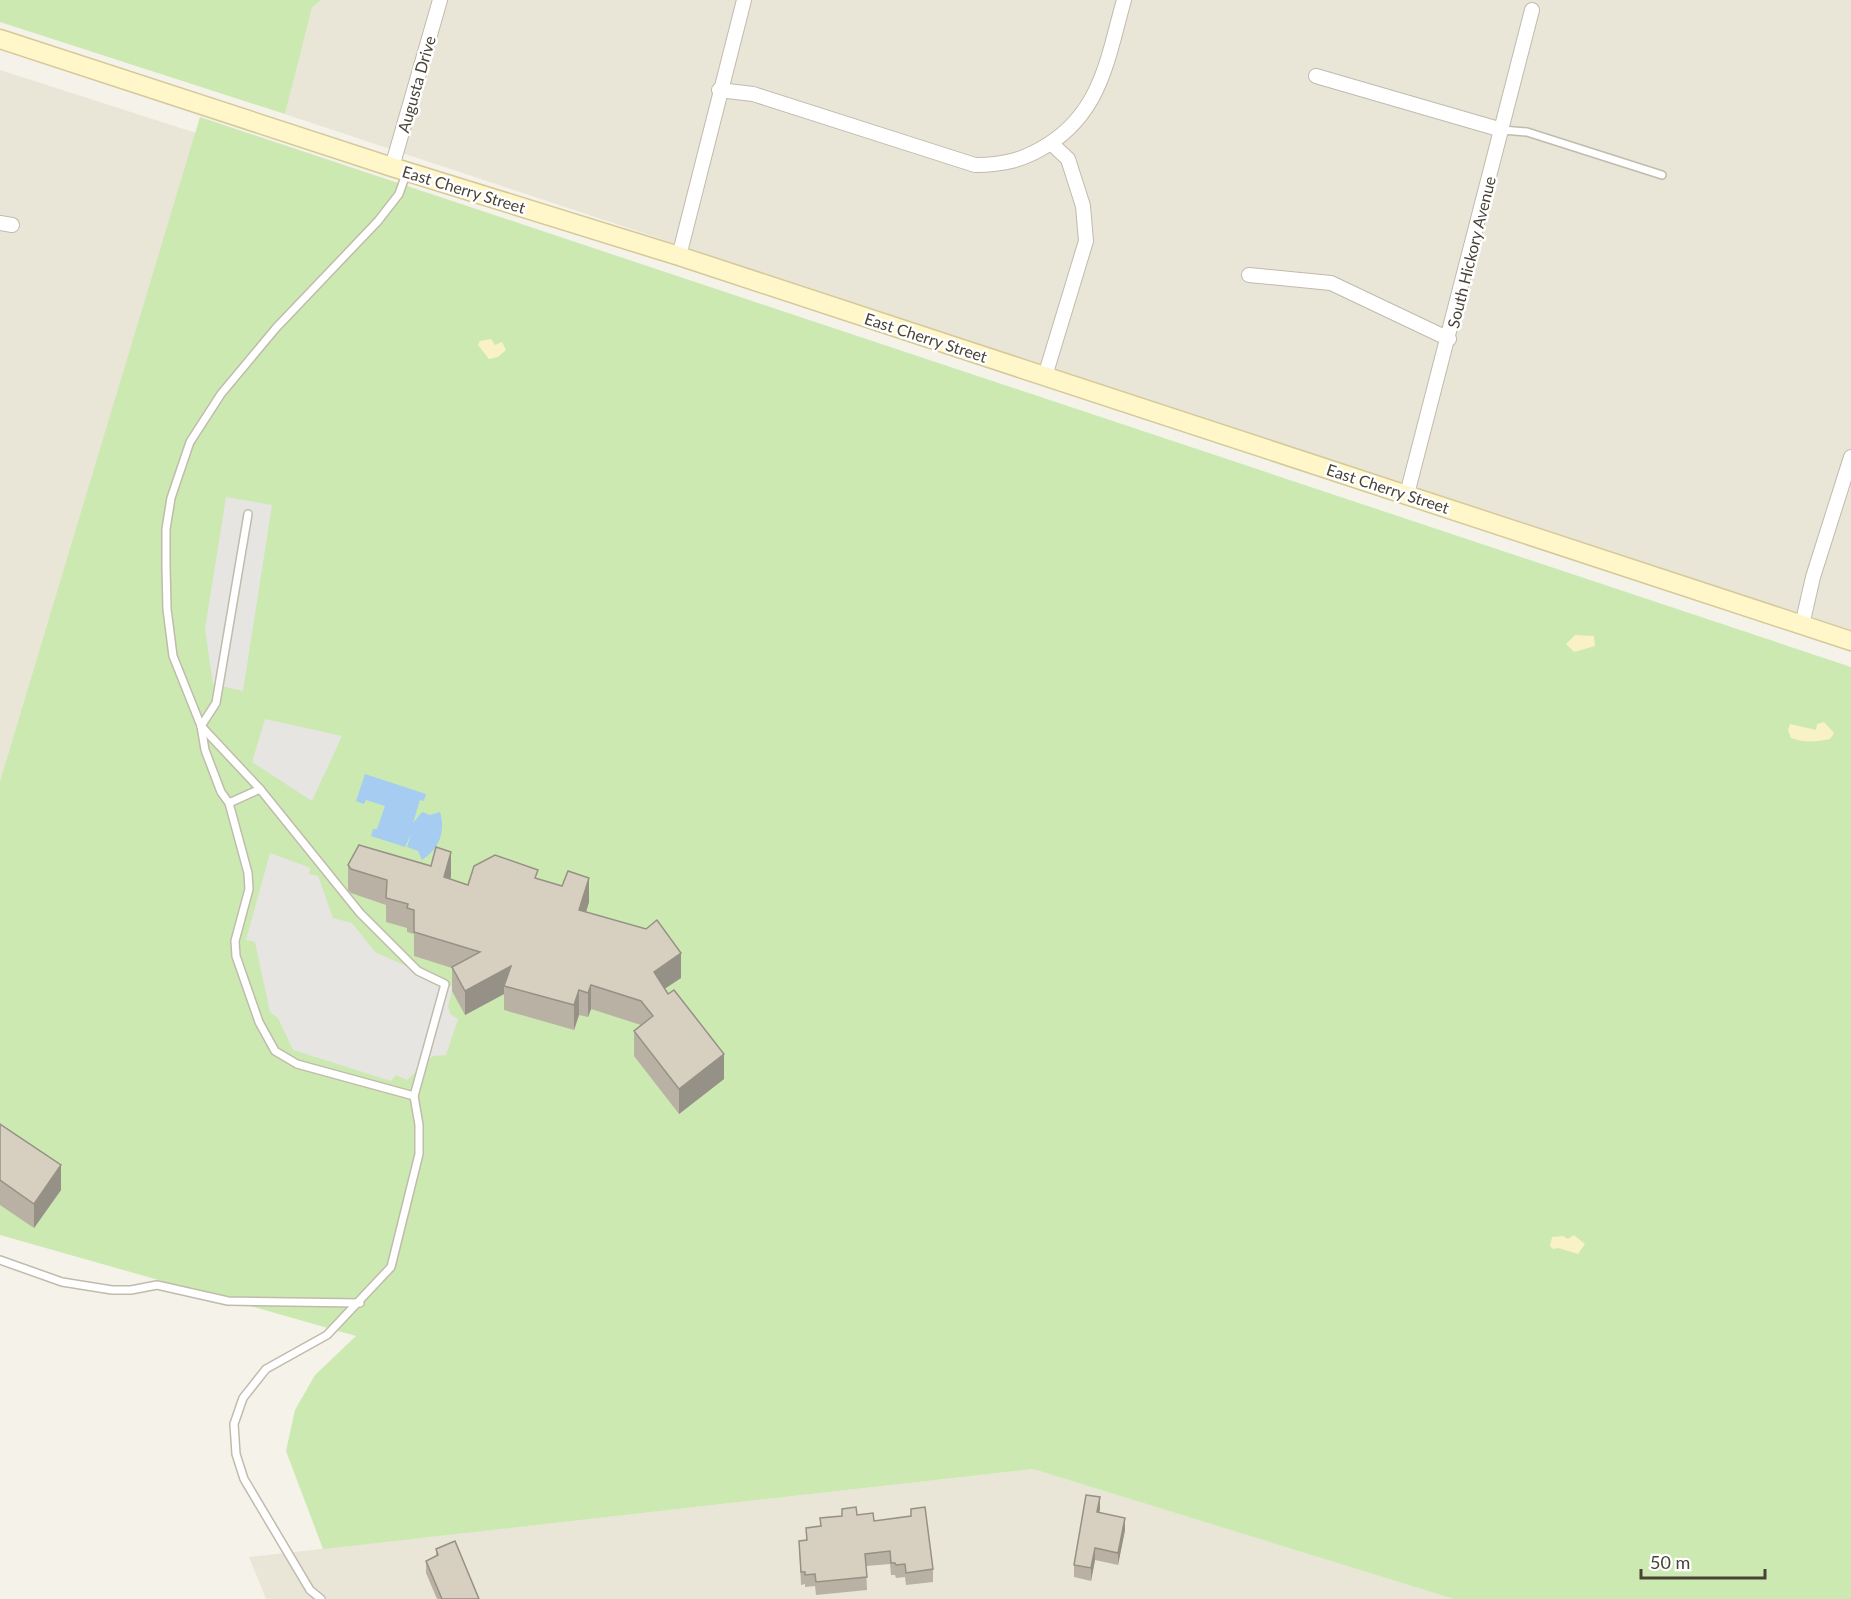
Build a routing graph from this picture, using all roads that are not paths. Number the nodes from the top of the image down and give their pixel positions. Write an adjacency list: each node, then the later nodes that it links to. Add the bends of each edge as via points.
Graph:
1 (440, 0): 10 (street, Augusta Drive)
2 (744, 0): 7 (street)
3 (1124, 0): 9 (street, via 1101,79 1083,115)
4 (1532, 10): 8 (street, South Hickory Avenue)
5 (0, 39): 10 (street, East Cherry Street)
6 (1316, 76): 8 (street)
7 (719, 90): 9 (street, via 753,94 975,165 998,165 1027,158); 12 (street)
8 (1502, 130): 11 (lane, via 1527,132); 14 (street, South Hickory Avenue)
9 (1051, 143): 15 (street, via 1068,159 1083,206 1086,241)
10 (400, 169): 12 (street, East Cherry Street); 21 (lane, via 399,194 221,394 190,442 180,469 166,530 167,609 173,656)
11 (1662, 175)
12 (679, 256): 15 (street, East Cherry Street)
13 (1249, 275): 14 (street, via 1330,283)
14 (1449, 339): 17 (street, South Hickory Avenue)
15 (1045, 376): 17 (street, East Cherry Street)
16 (1851, 457): 19 (street, via 1813,577)
17 (1407, 494): 19 (street, East Cherry Street)
18 (248, 514): 21 (lane, via 216,703)
19 (1802, 626): 20 (street, East Cherry Street)
20 (1851, 641)
21 (201, 726): 22 (lane); 23 (lane, via 205,750)
22 (260, 789): 23 (lane); 24 (lane, via 360,913 418,971 446,984)
23 (229, 803): 24 (lane, via 249,889 235,940 236,956 275,1051 297,1064)
24 (414, 1096): 26 (lane, via 419,1154 391,1267)
25 (0, 1260): 26 (lane, via 62,1282 112,1290 157,1285 228,1301)
26 (360, 1303): 27 (lane, via 327,1335 266,1369 243,1398 234,1424 236,1454 244,1479 310,1590)
27 (321, 1599)

